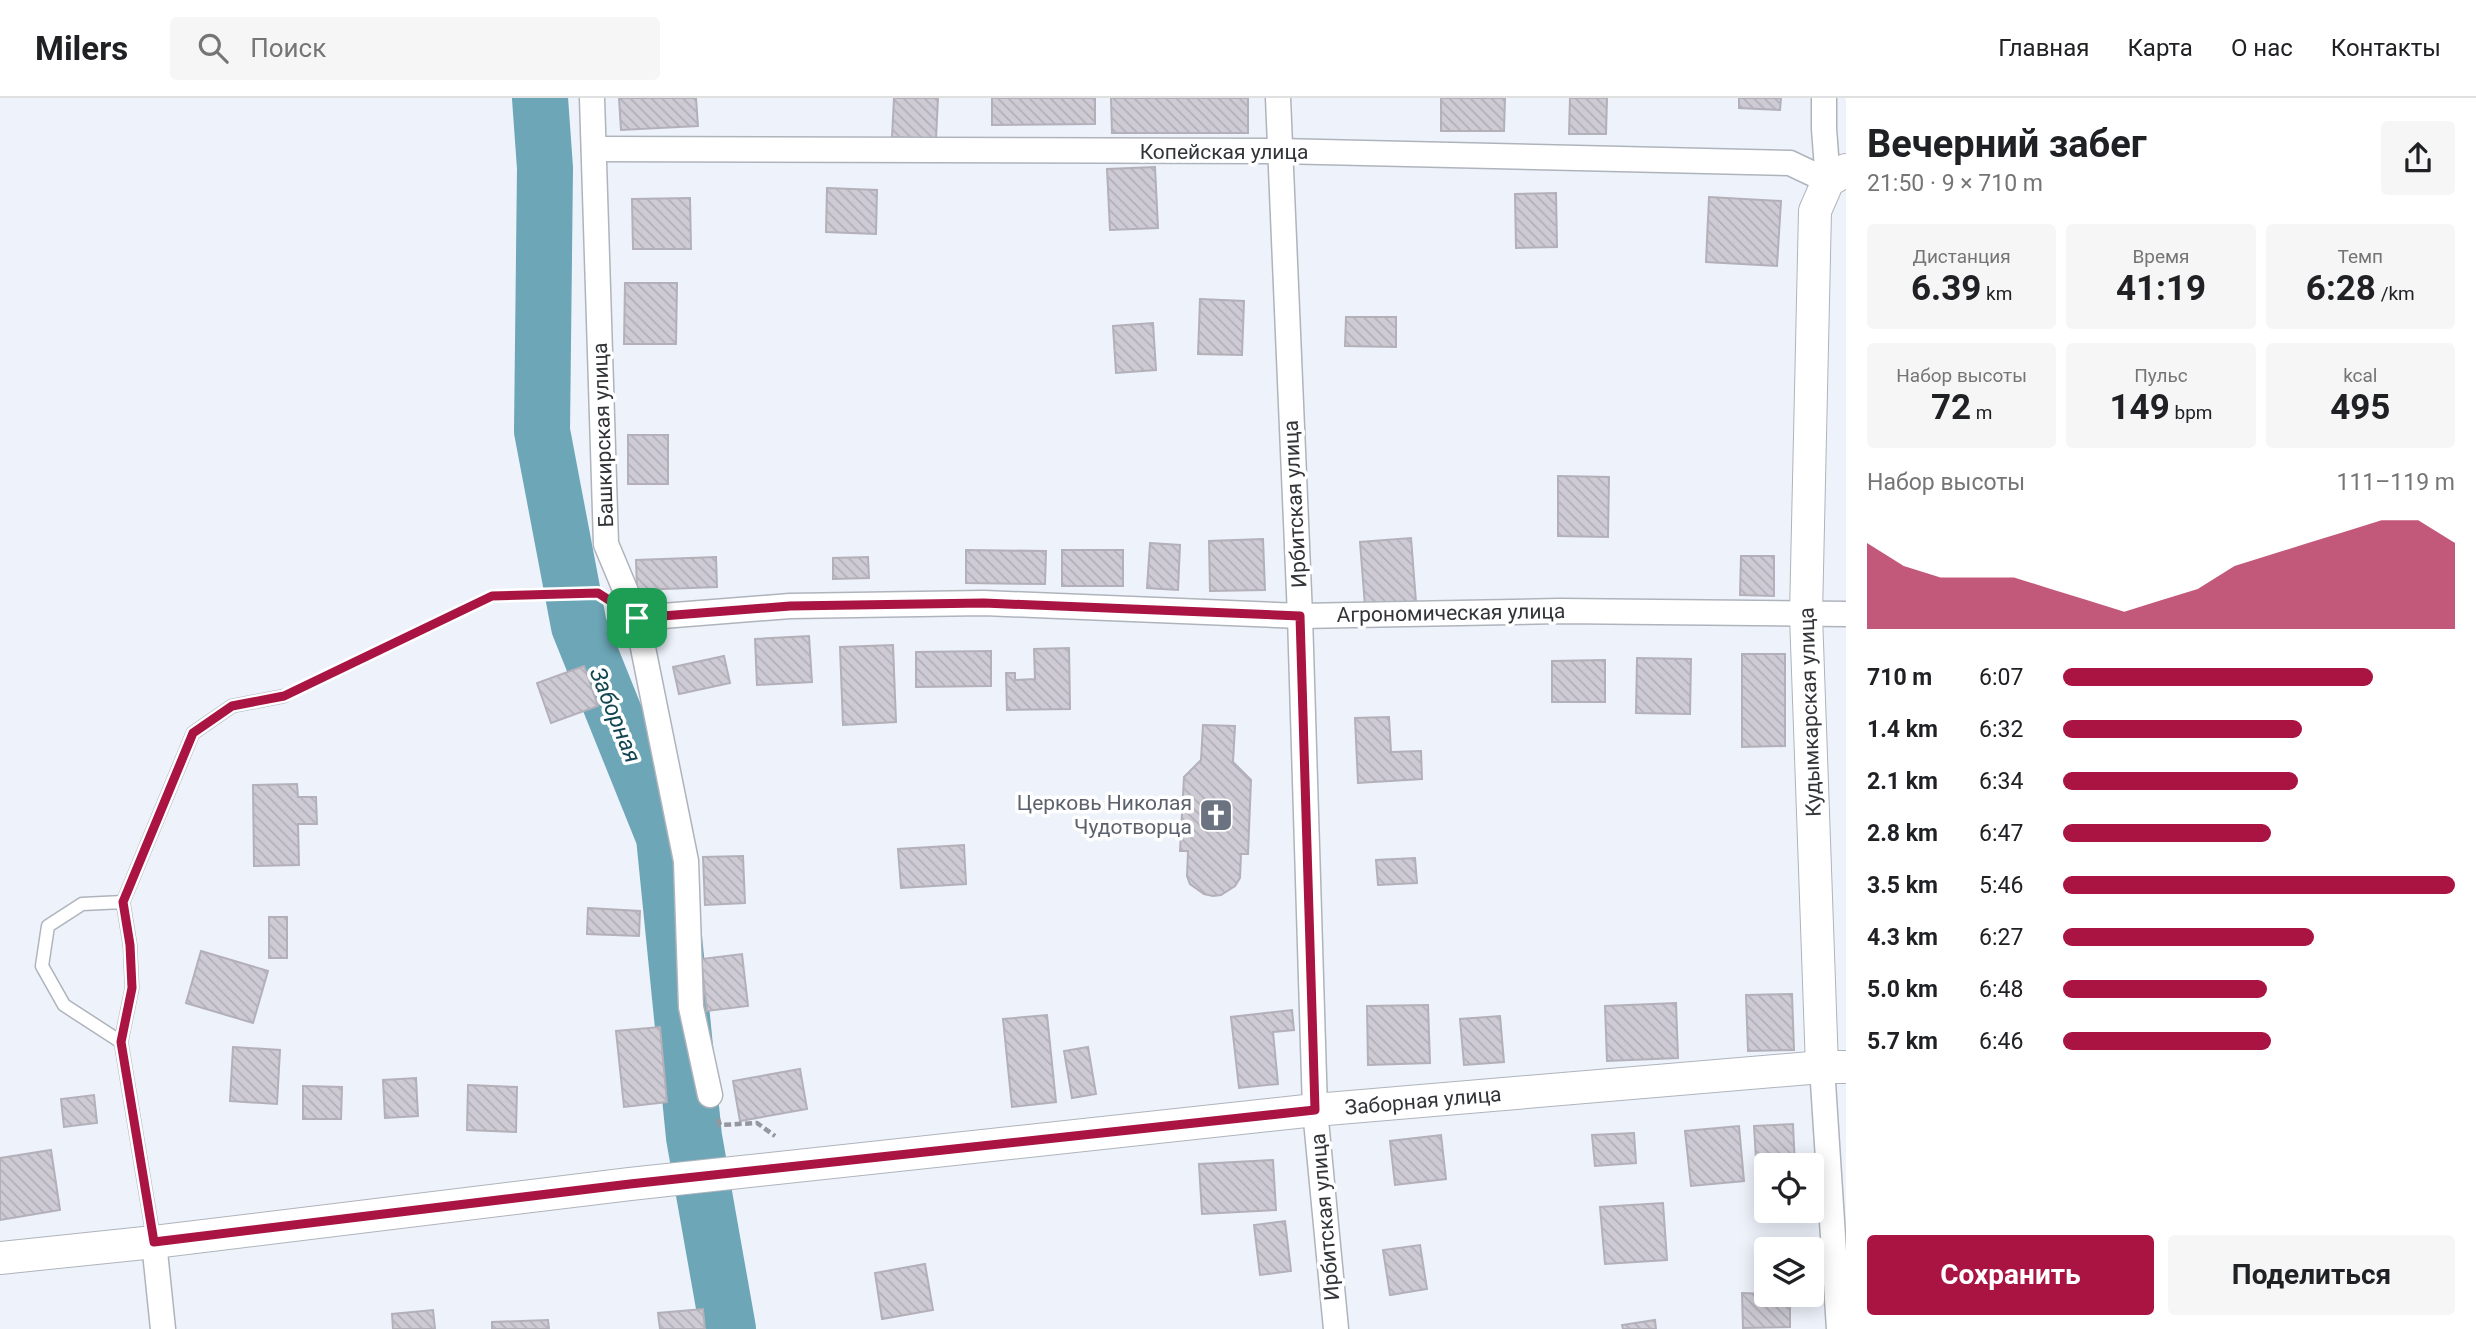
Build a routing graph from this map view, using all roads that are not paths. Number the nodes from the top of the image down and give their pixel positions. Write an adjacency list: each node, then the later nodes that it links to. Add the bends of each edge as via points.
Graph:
1 (592, 98): 4 (street, Башкирская улица)
2 (1278, 98): 5 (street, Ирбитская улица)
3 (1824, 98): 6 (street, Кудымкарская улица, via 1824,129)
4 (594, 149): 5 (street, Копейская улица); 10 (street, Башкирская улица, via 606,544)
5 (1279, 151): 6 (street, Копейская улица, via 1790,163); 9 (street, Ирбитская улица)
6 (1837, 176): 8 (street, Кудымкарская улица, via 1815,211)
7 (1846, 614): 8 (street, Агрономическая улица)
8 (1806, 615): 9 (street, Агрономическая улица, via 1559,611); 14 (street, Кудымкарская улица)
9 (1300, 616): 10 (street, Агрономическая улица, via 984,603 790,606); 16 (street, Ирбитская улица)
10 (637, 618): 15 (street, Башкирская улица, via 685,861 691,1007)
11 (284, 696): 12 (lane, via 232,706 193,733)
12 (123, 902): 13 (lane, via 132,988); 13 (lane, via 82,904 48,926 43,966 64,1006)
13 (121, 1042): 17 (lane)
14 (1834, 1067): 16 (street, Заборная улица); 21 (street, Кудымкарская улица)
15 (710, 1095)
16 (1315, 1110): 17 (street, Заборная улица, via 630,1184); 20 (street, Ирбитская улица)
17 (154, 1242): 18 (street, Заборная улица); 19 (street)
18 (0, 1258)
19 (163, 1329)
20 (1336, 1329)
21 (1839, 1329)

